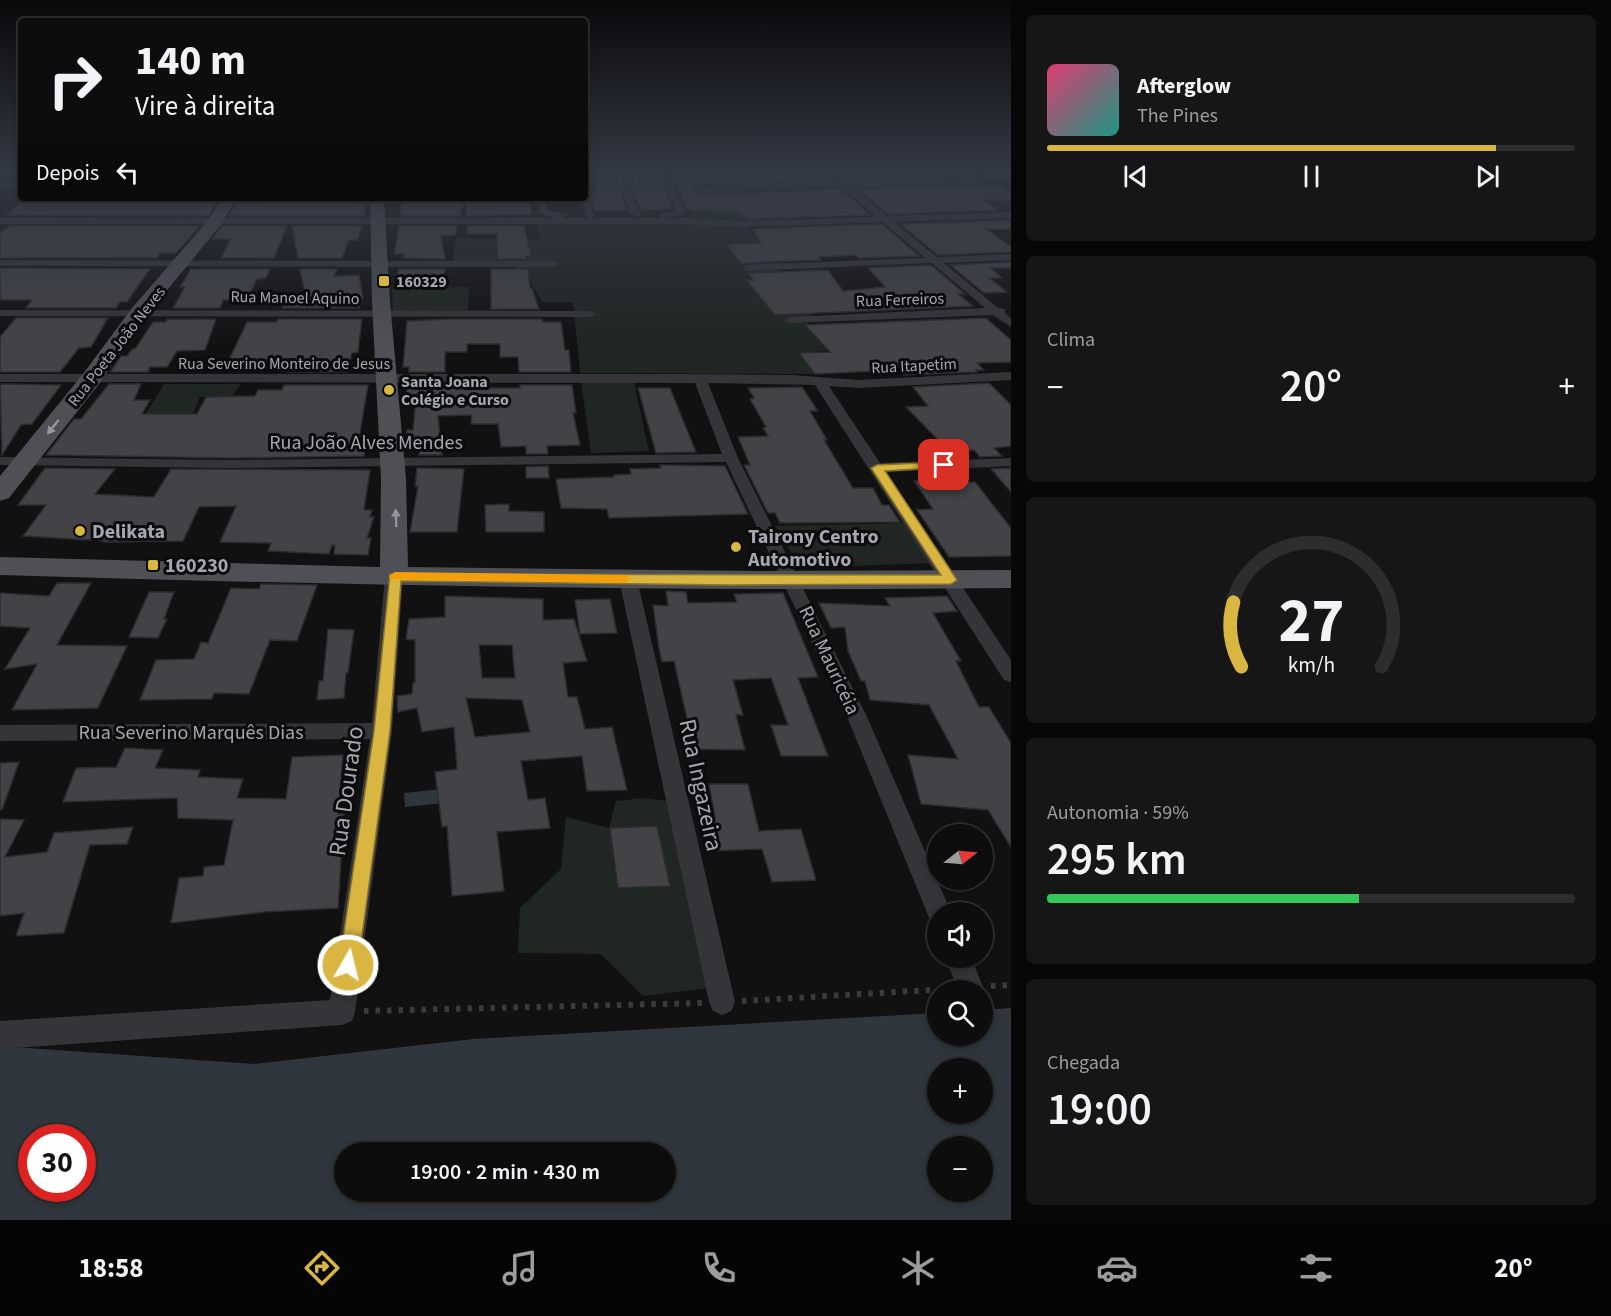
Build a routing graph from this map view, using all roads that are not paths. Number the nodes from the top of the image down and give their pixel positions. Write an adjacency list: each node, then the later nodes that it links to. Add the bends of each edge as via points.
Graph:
1 (209, 230): 7 (main road, Rua Poeta João Neves)
2 (379, 230): 8 (main road)
3 (898, 230): 5 (street)
4 (1011, 257): 5 (street)
5 (934, 260): 10 (street); 11 (street)
6 (0, 263): 7 (street)
7 (183, 263): 8 (street); 13 (main road, Rua Poeta João Neves)
8 (381, 264): 9 (street); 16 (main road)
9 (553, 264)
10 (747, 268)
11 (995, 311): 12 (street, Rua Ferreiros); 17 (street, Rua Ferreiros); 18 (street)
12 (1011, 311)
13 (139, 312): 14 (street, Rua Manoel Aquino); 16 (street, Rua Manoel Aquino); 22 (main road, Rua Poeta João Neves)
14 (0, 313)
15 (590, 314): 16 (street, Rua Manoel Aquino)
16 (382, 315): 23 (main road)
17 (790, 320)
18 (1011, 324)
19 (1011, 376): 24 (street, Rua Itapetim, via 859,384)
20 (0, 378): 22 (street, Rua Severino Monteiro de Jesus)
21 (700, 378): 23 (street, Rua Severino Monteiro de Jesus); 24 (street, Rua Severino Monteiro de Jesus); 25 (street, Rua Mauricéia)
22 (90, 379): 23 (street, Rua Severino Monteiro de Jesus); 27 (main road, Rua Poeta João Neves, one-way to 27)
23 (388, 380): 29 (main road)
24 (819, 381): 30 (street)
25 (731, 459): 29 (street, Rua João Alves Mendes); 37 (street, Rua Mauricéia)
26 (0, 461): 27 (street, Rua João Alves Mendes)
27 (26, 462): 29 (street, Rua João Alves Mendes); 31 (main road, Rua Poeta João Neves)
28 (1011, 462): 30 (street)
29 (394, 464): 33 (main road, one-way to 29)
30 (877, 468): 36 (street)
31 (0, 493)
32 (0, 566): 33 (main road)
33 (394, 576): 34 (main road); 39 (street, Rua Dourado)
34 (628, 579): 37 (main road); 42 (street, Rua Ingazeira)
35 (1011, 579): 36 (main road)
36 (951, 580): 37 (main road); 38 (street)
37 (793, 581): 41 (street, Rua Mauricéia, via 858,719)
38 (1011, 675)
39 (382, 731): 40 (street, Rua Severino Marquês Dias); 43 (street, Rua Dourado, via 342,1012)
40 (0, 733)
41 (935, 902)
42 (722, 1002)
43 (0, 1035)

